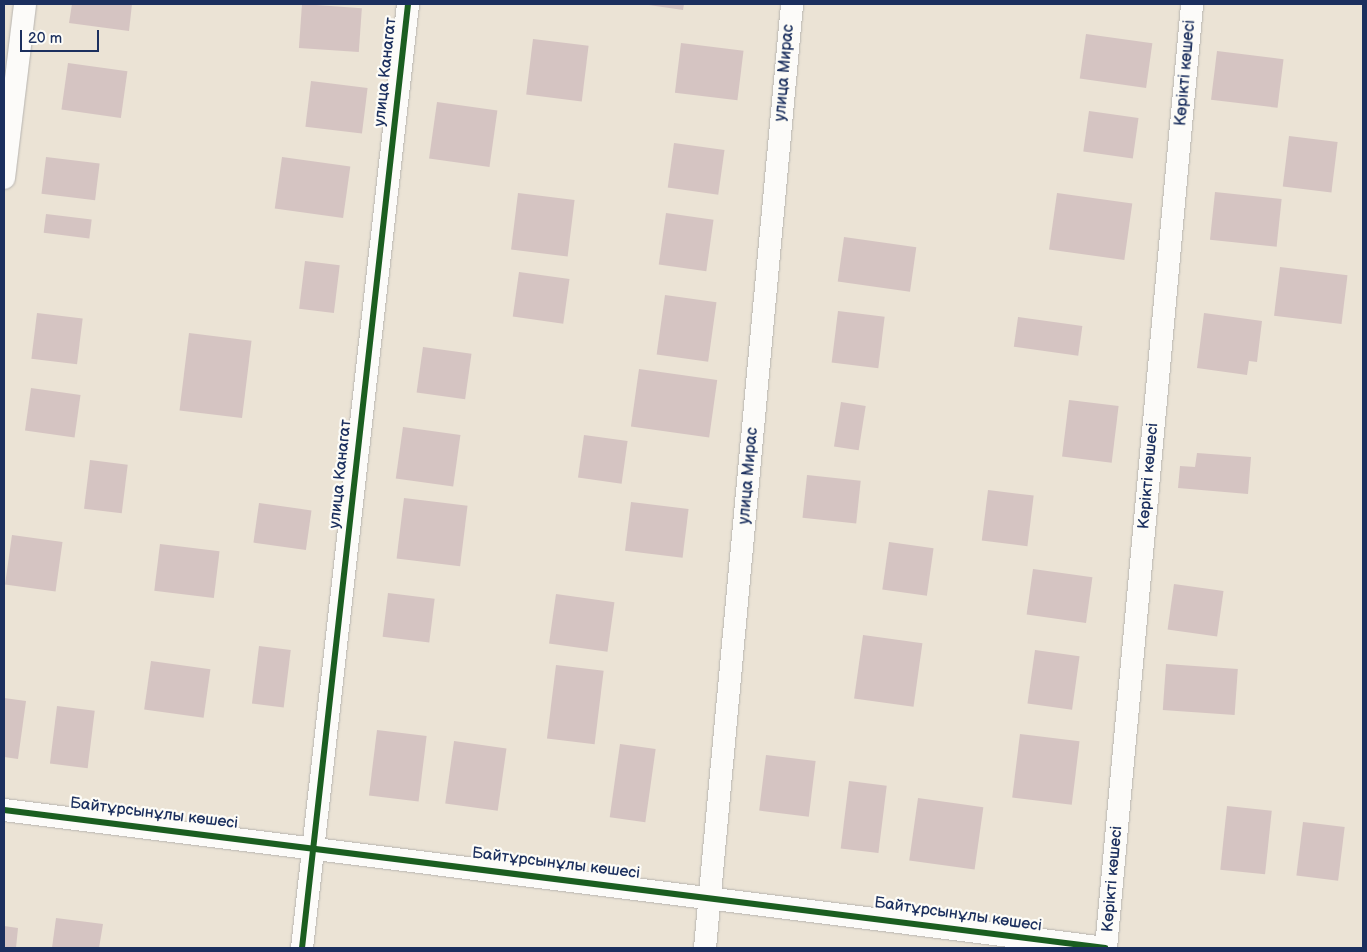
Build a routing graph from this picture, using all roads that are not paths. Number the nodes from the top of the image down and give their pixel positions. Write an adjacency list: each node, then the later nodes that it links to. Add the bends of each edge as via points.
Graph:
1 (25, 4): 5 (street)
2 (408, 4): 7 (street, улица Канагат)
3 (792, 4): 8 (street, улица Мирас)
4 (1192, 4): 11 (street, Көрікті көшесі)
5 (4, 178)
6 (4, 810): 7 (street, Байтұрсынұлы көшесі)
7 (313, 848): 8 (street, Байтұрсынұлы көшесі); 9 (street, улица Канагат)
8 (711, 896): 10 (street, улица Мирас); 11 (street, Байтұрсынұлы көшесі)
9 (302, 948)
10 (705, 948)
11 (1106, 948)

